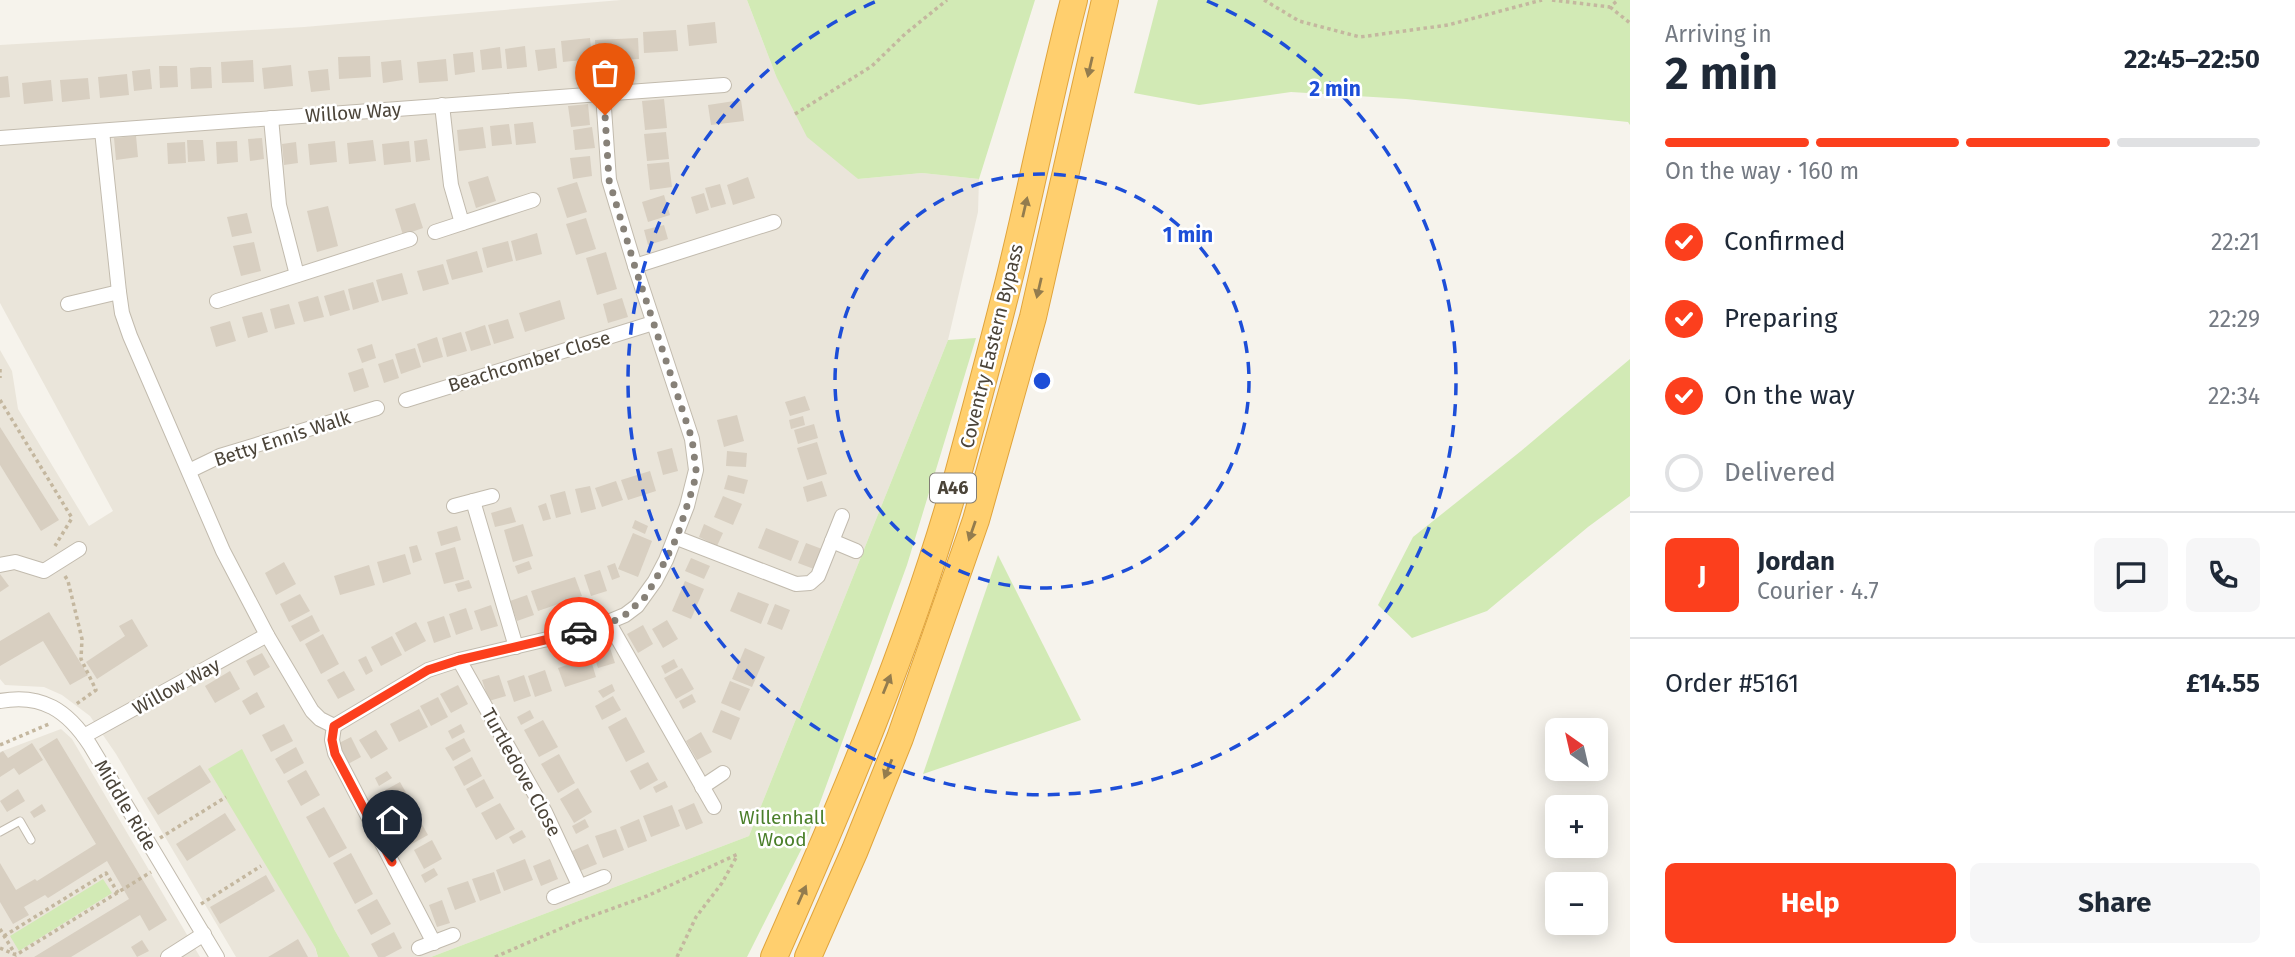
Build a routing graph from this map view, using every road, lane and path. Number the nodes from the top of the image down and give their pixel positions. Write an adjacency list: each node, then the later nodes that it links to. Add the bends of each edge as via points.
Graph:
1 (947, 0): 13 (path, via 872,66)
2 (1074, 0): 79 (highway, Coventry Eastern Bypass / A46, one-way to 2, via 903,645 956,480)
3 (1105, 0): 80 (highway, Coventry Eastern Bypass / A46, one-way to 80, via 1033,317 976,520 900,738)
4 (1264, 0): 5 (path, via 1299,21 1360,37 1448,25)
5 (1542, 0)
6 (1552, 0): 8 (path)
7 (1618, 0): 8 (path)
8 (1609, 7): 9 (path)
9 (1630, 23)
10 (724, 85): 11 (street, Willow Way)
11 (603, 94): 12 (street, Willow Way); 22 (street, via 609,180)
12 (442, 106): 14 (street, Willow Way); 19 (street, via 451,185)
13 (795, 114)
14 (271, 118): 15 (street, Willow Way); 23 (street, via 279,205)
15 (102, 131): 16 (street, Willow Way); 24 (street)
16 (0, 138)
17 (533, 200): 19 (street)
18 (774, 222): 22 (street)
19 (462, 223): 20 (street)
20 (436, 232)
21 (410, 239): 23 (street)
22 (635, 267): 27 (street)
23 (297, 275): 25 (street)
24 (119, 292): 26 (street); 33 (street, via 130,336)
25 (217, 300)
26 (68, 304)
27 (653, 323): 31 (street, Beachcomber Close); 38 (street, via 695,456 694,484)
28 (0, 369): 29 (path)
29 (0, 378)
30 (0, 400): 42 (path, via 72,518 50,552)
31 (406, 400)
32 (377, 408): 33 (street, Betty Ennis Walk, via 220,456)
33 (189, 471): 45 (street, via 223,551)
34 (492, 496): 35 (street)
35 (473, 501): 36 (street); 46 (street)
36 (454, 506)
37 (842, 516): 39 (street)
38 (677, 537): 39 (street, via 800,585 818,576); 44 (street, via 645,597)
39 (832, 541): 41 (street)
40 (79, 549): 42 (street)
41 (856, 551)
42 (57, 563): 43 (street, via 44,571 15,562); 49 (path, via 68,581 82,639 80,659 96,690)
43 (0, 565)
44 (610, 623): 46 (street); 54 (street)
45 (267, 635): 50 (street, via 313,711); 51 (street, Willow Way)
46 (516, 647): 47 (street)
47 (459, 660): 50 (street, via 417,676); 63 (street, Turtledove Close, via 545,812)
48 (1, 700): 49 (street, Middle Ride, via 33,700)
49 (62, 713): 51 (street, Middle Ride); 52 (path, via 51,723)
50 (334, 726): 71 (street, via 335,754)
51 (84, 736): 59 (street, Middle Ride)
52 (0, 745)
53 (723, 773): 54 (street)
54 (702, 787): 56 (street)
55 (226, 797): 59 (path)
56 (714, 807)
57 (0, 832): 58 (lane, via 20,821)
58 (32, 840)
59 (150, 845): 60 (street, Middle Ride)
60 (162, 866): 64 (path); 66 (street, Middle Ride)
61 (261, 866): 66 (path)
62 (604, 877): 63 (street)
63 (580, 887): 65 (street)
64 (118, 893): 70 (path, via 106,873); 74 (path)
65 (554, 897)
66 (190, 911): 68 (street, Middle Ride)
67 (0, 929): 70 (path)
68 (204, 934): 75 (street); 76 (street, Middle Ride)
69 (453, 935): 71 (street)
70 (4, 936): 74 (path)
71 (434, 943): 73 (street)
72 (0, 948): 74 (path)
73 (419, 948)
74 (16, 955)
75 (168, 957)
76 (217, 957)
77 (495, 957): 78 (path, via 738,854 696,917)
78 (677, 957)
79 (774, 957)
80 (808, 957)

